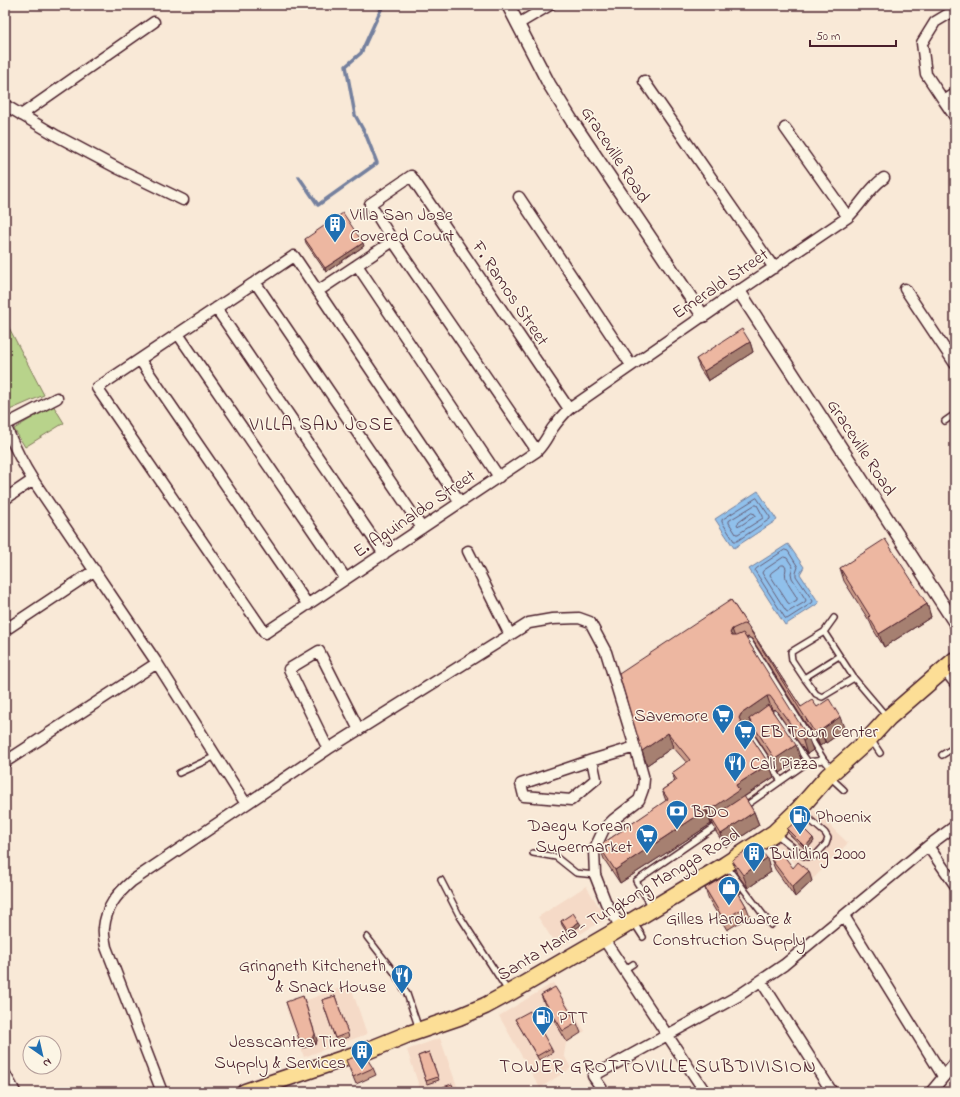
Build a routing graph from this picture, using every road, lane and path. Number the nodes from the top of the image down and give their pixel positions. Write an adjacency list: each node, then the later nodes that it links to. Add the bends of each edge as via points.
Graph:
1 (508, 5): 5 (street, Graceville Road)
2 (549, 5): 5 (street)
3 (955, 10): 8 (street, via 935,22 922,43 926,74)
4 (154, 22): 10 (street)
5 (518, 24): 25 (street, Graceville Road, via 549,84 572,121)
6 (644, 81): 19 (street)
7 (955, 94): 8 (street)
8 (944, 101): 11 (street)
9 (5, 105): 10 (street)
10 (21, 115): 15 (street, via 119,169)
11 (955, 117)
12 (786, 128): 16 (street)
13 (884, 178): 16 (street, Emerald Street, via 872,187)
14 (519, 197): 29 (street)
15 (183, 200)
16 (848, 217): 19 (street, Emerald Street)
17 (393, 241): 18 (street); 31 (street, F. Ramos Street, via 370,204 411,176); 34 (street)
18 (357, 265): 22 (street); 35 (street)
19 (774, 268): 23 (street, Emerald Street)
20 (255, 282): 22 (street, via 294,256); 24 (street); 39 (street)
21 (905, 289): 28 (street)
22 (318, 291): 38 (street)
23 (739, 291): 25 (street, Emerald Street); 46 (street, Graceville Road)
24 (216, 308): 26 (street); 41 (street)
25 (703, 316): 29 (street, Emerald Street)
26 (178, 334): 27 (street); 43 (street)
27 (140, 360): 44 (street); 44 (street, E. Aguinaldo Street, via 97,388 265,633)
28 (955, 364)
29 (632, 365): 31 (street, Emerald Street)
30 (57, 398): 36 (street, via 5,425 12,443)
31 (569, 409): 34 (street, E. Aguinaldo Street)
32 (955, 414): 33 (lane)
33 (945, 421)
34 (537, 451): 35 (street, E. Aguinaldo Street)
35 (498, 477): 38 (street, E. Aguinaldo Street)
36 (34, 480): 37 (street); 42 (street)
37 (5, 499)
38 (460, 502): 39 (street, E. Aguinaldo Street)
39 (422, 528): 41 (street, E. Aguinaldo Street)
40 (468, 550): 49 (street)
41 (384, 554): 43 (street, E. Aguinaldo Street)
42 (95, 570): 47 (street); 53 (street)
43 (346, 579): 44 (street, E. Aguinaldo Street)
44 (308, 605)
45 (834, 618): 48 (lane)
46 (955, 623)
47 (5, 630)
48 (824, 632): 51 (lane); 55 (lane, via 791,652 792,660)
49 (510, 635): 61 (street); 63 (street, via 530,623 552,619 579,618 590,622 606,652)
50 (739, 646): 72 (lane, via 749,641)
51 (839, 656): 55 (lane); 56 (lane)
52 (955, 660): 54 (main road, Santa Maria - Tungkong Mangga Road)
53 (157, 662): 68 (street); 70 (street)
54 (942, 670): 57 (lane); 59 (main road, Santa Maria - Tungkong Mangga Road)
55 (804, 678): 56 (lane, via 816,694 822,697)
56 (854, 678): 59 (lane)
57 (955, 687)
58 (767, 718): 71 (lane, via 774,713)
59 (888, 718): 62 (main road, Santa Maria - Tungkong Mangga Road)
60 (761, 722): 74 (lane, via 748,730)
61 (359, 730): 65 (street); 65 (street, via 318,651 289,669)
62 (866, 742): 66 (lane, via 874,744); 72 (main road, Santa Maria - Tungkong Mangga Road)
63 (635, 747): 69 (street); 85 (street, via 644,779 643,789 639,800 604,829 594,850)
64 (955, 747): 67 (lane)
65 (328, 749): 76 (street)
66 (880, 753)
67 (942, 755)
68 (216, 756): 73 (lane); 76 (street)
69 (592, 760): 69 (street, via 521,784 524,796 571,800 596,780)
70 (5, 762)
71 (808, 762): 72 (lane); 74 (lane)
72 (829, 769): 75 (lane); 77 (main road, Santa Maria - Tungkong Mangga Road)
73 (179, 773)
74 (781, 781): 78 (lane)
75 (844, 790)
76 (246, 804): 105 (street, via 132,880 108,909 103,929 106,947)
77 (799, 809): 81 (main road, Santa Maria - Tungkong Mangga Road); 81 (lane, via 826,833 828,838 815,856 804,856)
78 (741, 810)
79 (721, 823): 88 (lane, via 636,881)
80 (955, 826): 82 (street)
81 (774, 833): 84 (main road, Santa Maria - Tungkong Mangga Road)
82 (928, 846): 87 (street); 89 (street)
83 (533, 853): 85 (lane, via 556,857 576,873)
84 (725, 865): 88 (main road, Santa Maria - Tungkong Mangga Road); 91 (lane)
85 (595, 875): 90 (street, via 606,903)
86 (441, 880): 98 (lane, via 459,915)
87 (955, 885)
88 (653, 908): 90 (main road, Santa Maria - Tungkong Mangga Road)
89 (844, 916): 97 (street); 103 (street)
90 (626, 924): 92 (lane); 94 (main road, Santa Maria - Tungkong Mangga Road)
91 (771, 924)
92 (643, 936)
93 (367, 937): 99 (lane, via 407,994)
94 (602, 938): 96 (street); 98 (main road, Santa Maria - Tungkong Mangga Road)
95 (633, 964): 96 (lane)
96 (624, 970): 100 (street)
97 (761, 981): 100 (street); 109 (street)
98 (509, 993): 99 (main road, Santa Maria - Tungkong Mangga Road, via 459,1017)
99 (420, 1030): 106 (main road, Santa Maria - Tungkong Mangga Road)
100 (667, 1035): 107 (street, via 593,1076); 108 (street)
101 (955, 1062): 103 (street)
102 (5, 1074): 104 (street)
103 (944, 1076): 110 (street)
104 (15, 1092)
105 (162, 1092)
106 (245, 1092)
107 (604, 1092)
108 (705, 1092)
109 (832, 1092)
110 (931, 1092)

